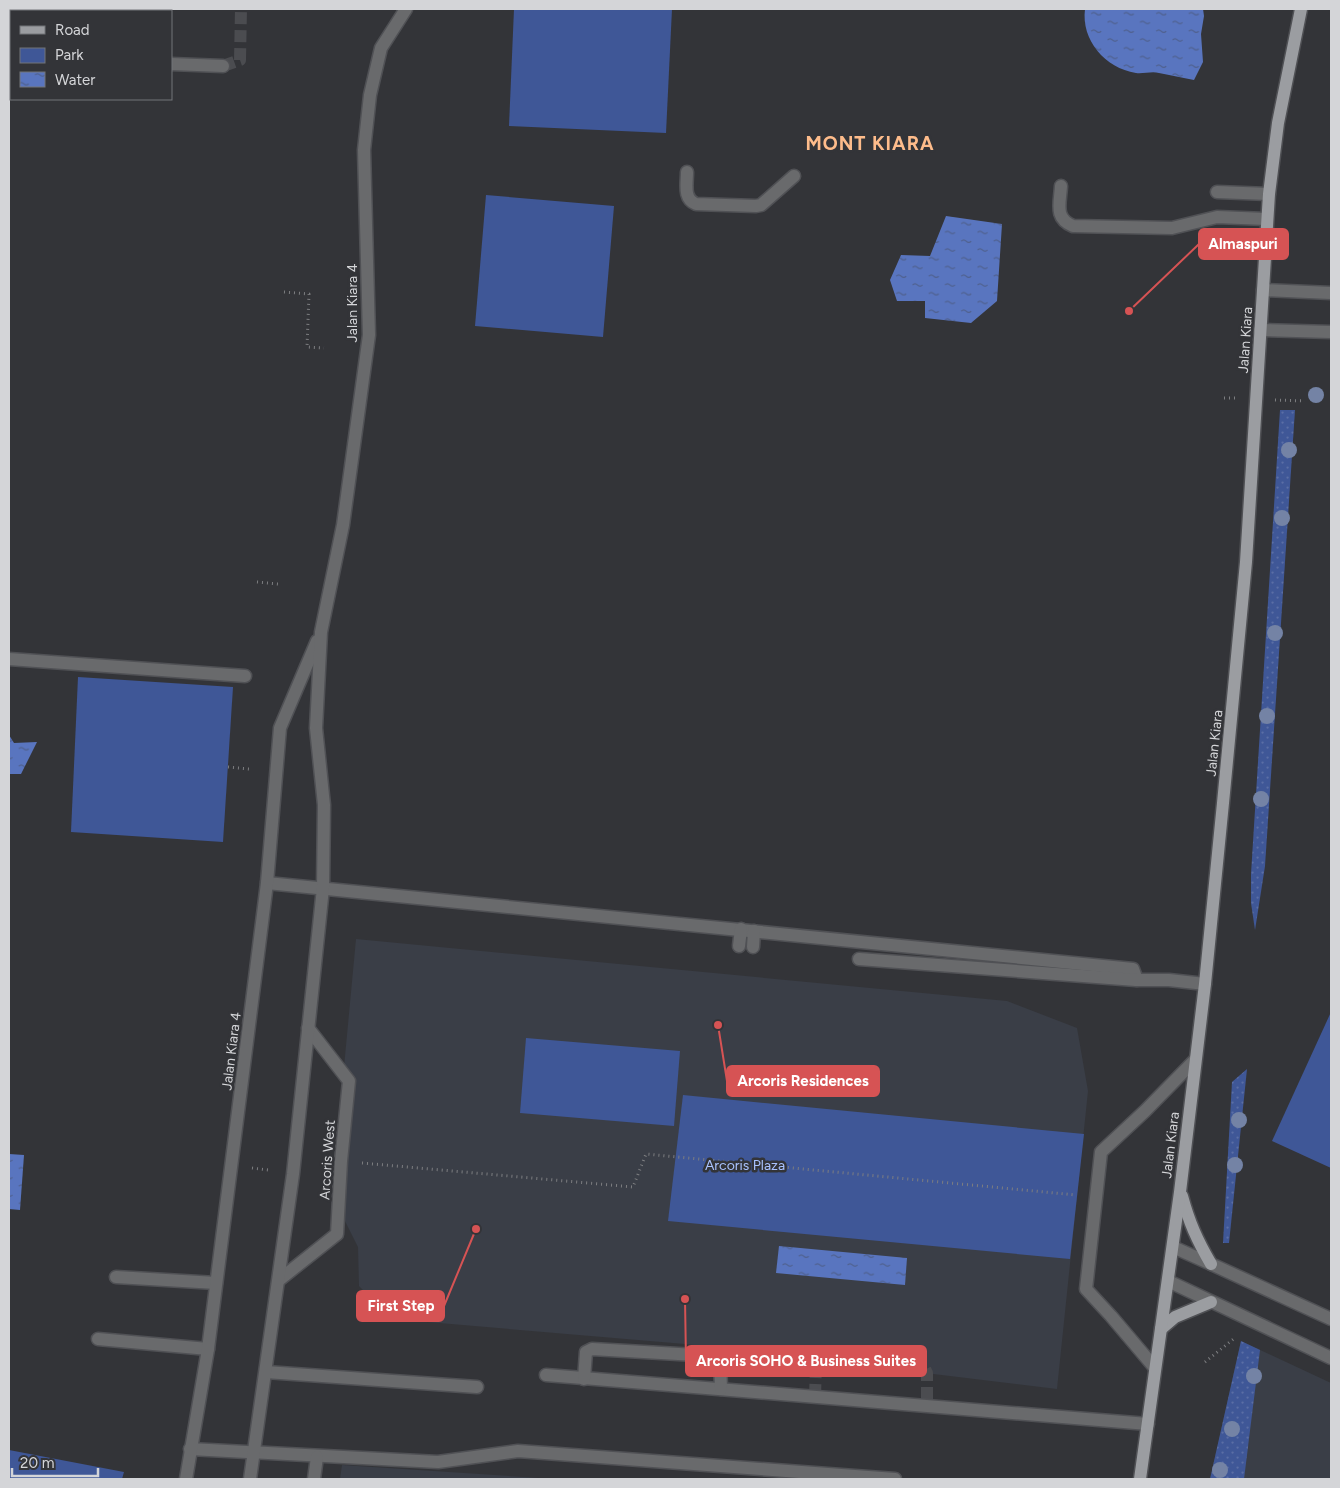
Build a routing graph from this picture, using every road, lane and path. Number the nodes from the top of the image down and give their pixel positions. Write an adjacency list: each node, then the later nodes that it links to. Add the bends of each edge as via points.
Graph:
1 (406, 9): 19 (street, Jalan Kiara 4, via 381,48 370,95 364,150 369,335 343,525)
2 (1301, 9): 9 (main road, Jalan Kiara, via 1278,123)
3 (172, 64): 4 (street)
4 (223, 66)
5 (687, 172): 6 (street, via 687,196 696,204 761,206)
6 (794, 176)
7 (1061, 186): 10 (street, via 1061,218 1074,226 1172,228 1218,217)
8 (1218, 192): 9 (street)
9 (1269, 194): 10 (main road, Jalan Kiara)
10 (1266, 219): 11 (main road, Jalan Kiara)
11 (1263, 290): 13 (street); 14 (main road, Jalan Kiara)
12 (284, 292): 16 (path, via 309,294 307,347)
13 (1331, 293)
14 (1260, 330): 15 (street); 32 (main road, Jalan Kiara, via 1246,562)
15 (1331, 332)
16 (324, 348)
17 (256, 582): 18 (path)
18 (278, 584)
19 (321, 632): 24 (street, Jalan Kiara 4, via 280,728); 25 (street, Jalan Kiara 4, via 316,728 324,805)
20 (9, 659): 21 (street)
21 (244, 676)
22 (228, 767): 23 (path)
23 (249, 769)
24 (267, 883): 25 (street); 45 (street, Jalan Kiara 4)
25 (323, 888): 26 (street); 33 (street, Jalan Kiara 4)
26 (741, 929): 27 (street); 28 (street)
27 (754, 931): 29 (street); 31 (street, via 1134,968)
28 (739, 946)
29 (753, 947)
30 (859, 959): 31 (street)
31 (1137, 980): 32 (street)
32 (1204, 984): 34 (main road, Jalan Kiara)
33 (308, 1028): 35 (street, Arcoris West, via 349,1081); 43 (street, Jalan Kiara 4)
34 (1195, 1060): 38 (main road, Jalan Kiara); 39 (street, via 1101,1152)
35 (340, 1160): 39 (path, via 633,1187 646,1154); 43 (street, Arcoris West, via 337,1234)
36 (252, 1168): 37 (path)
37 (268, 1170)
38 (1180, 1192): 40 (main road, Jalan Kiara); 41 (main road, via 1197,1241)
39 (1096, 1197): 54 (street, via 1086,1290)
40 (1173, 1247): 41 (street); 44 (main road, Jalan Kiara)
41 (1211, 1264): 47 (street)
42 (116, 1276): 45 (street)
43 (279, 1280): 55 (street, Jalan Kiara 4)
44 (1168, 1281): 46 (street); 48 (main road, Jalan Kiara)
45 (216, 1283): 51 (street, Jalan Kiara 4)
46 (1211, 1302): 48 (main road, via 1175,1317); 52 (street)
47 (1331, 1319)
48 (1161, 1329): 54 (main road, Jalan Kiara)
49 (1242, 1333): 53 (path)
50 (98, 1339): 51 (street)
51 (208, 1349): 61 (street, Jalan Kiara 4)
52 (1331, 1358)
53 (1206, 1362)
54 (1155, 1368): 60 (main road, Jalan Kiara)
55 (266, 1372): 58 (street); 62 (street, Jalan Kiara 4)
56 (546, 1375): 57 (street)
57 (584, 1379): 59 (street); 59 (street, via 586,1352 592,1349 714,1356 720,1359)
58 (477, 1387)
59 (721, 1389): 60 (street)
60 (1148, 1424): 68 (main road, Jalan Kiara)
61 (190, 1449): 62 (street); 64 (street, Jalan Kiara 4)
62 (255, 1452): 63 (street); 65 (street, Jalan Kiara 4)
63 (318, 1457): 66 (street); 67 (street, via 438,1462 518,1451)
64 (186, 1479)
65 (250, 1479)
66 (314, 1479)
67 (895, 1479)
68 (1140, 1479)

